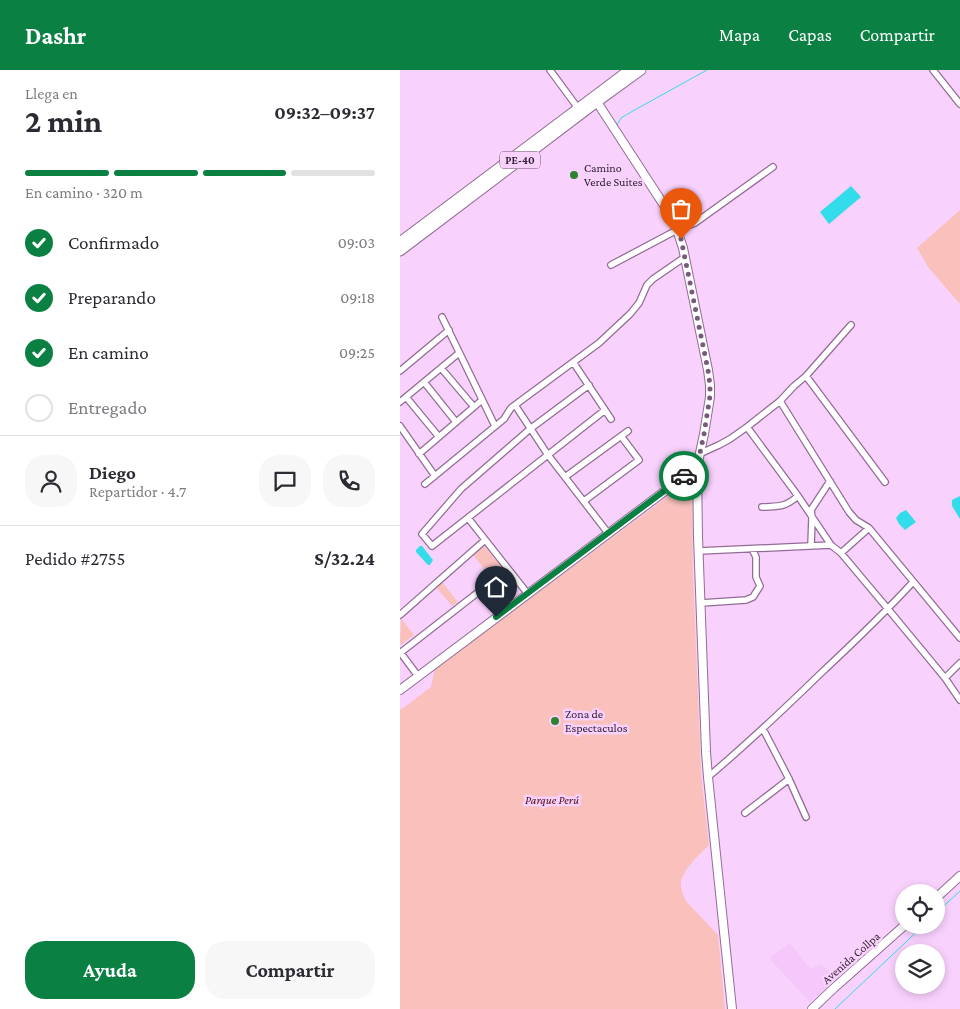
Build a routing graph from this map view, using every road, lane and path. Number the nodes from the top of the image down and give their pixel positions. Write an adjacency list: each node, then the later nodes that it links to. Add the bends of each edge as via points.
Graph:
1 (550, 70): 7 (street)
2 (629, 70): 5 (highway, PE-40)
3 (642, 70): 5 (highway, PE-40)
4 (933, 70): 6 (street)
5 (595, 100): 7 (highway, PE-40); 8 (highway, PE-40); 10 (main road)
6 (960, 104)
7 (578, 108): 8 (highway, PE-40)
8 (569, 119): 11 (highway, PE-40)
9 (773, 167): 10 (street, via 696,223)
10 (677, 230): 14 (main road); 15 (street)
11 (414, 236): 12 (highway, PE-40); 13 (highway, PE-40)
12 (400, 242)
13 (400, 251)
14 (685, 257): 20 (street, via 653,279 630,314 600,343); 43 (main road, via 710,385)
15 (611, 265)
16 (442, 317): 18 (street)
17 (851, 325): 23 (street)
18 (449, 330): 19 (street); 22 (street)
19 (459, 352): 21 (street); 27 (street)
20 (573, 362): 25 (street); 30 (street)
21 (441, 368): 24 (street); 31 (street)
22 (400, 371)
23 (806, 376): 28 (street); 49 (street)
24 (424, 382): 26 (street); 34 (street)
25 (589, 386): 32 (street); 38 (street)
26 (406, 397): 29 (street); 41 (street)
27 (482, 400): 31 (street); 36 (street)
28 (780, 401): 37 (street); 48 (street)
29 (400, 402)
30 (514, 405): 36 (street); 38 (street)
31 (474, 407): 34 (street)
32 (605, 410): 33 (street); 44 (street)
33 (611, 419)
34 (456, 422): 41 (street)
35 (400, 426): 42 (street)
36 (495, 426): 46 (street)
37 (747, 427): 43 (street, via 719,446); 51 (street)
38 (530, 429): 44 (street); 55 (street, via 461,489 422,534 432,546)
39 (628, 431): 40 (street)
40 (621, 436): 47 (street); 52 (street, via 640,460)
41 (439, 437): 42 (street)
42 (419, 454): 46 (street)
43 (699, 454): 45 (main road)
44 (548, 455): 47 (street); 55 (street)
45 (697, 467): 57 (main road); 62 (main road)
46 (435, 476): 50 (street)
47 (565, 477): 52 (street)
48 (830, 481): 54 (street, via 811,510); 56 (street, via 849,512)
49 (885, 482)
50 (425, 484)
51 (798, 496): 53 (street, via 783,506); 54 (street)
52 (584, 501): 57 (street)
53 (762, 507)
54 (812, 517): 59 (street); 60 (street)
55 (468, 518): 58 (street)
56 (869, 528): 63 (street); 65 (street)
57 (608, 533): 66 (main road)
58 (485, 540): 64 (street); 69 (street)
59 (831, 545): 60 (street); 63 (street)
60 (811, 546): 61 (street)
61 (752, 549): 62 (street); 67 (street, via 760,586 753,596 746,600)
62 (699, 551): 67 (main road)
63 (841, 554): 68 (street)
64 (508, 568): 66 (street); 71 (street)
65 (913, 582): 68 (street); 70 (street)
66 (528, 594): 73 (main road)
67 (701, 603): 78 (main road)
68 (888, 609): 74 (street); 77 (street)
69 (400, 615)
70 (960, 638)
71 (400, 653): 73 (street)
72 (960, 664): 74 (street)
73 (418, 676): 75 (main road)
74 (945, 678): 76 (street)
75 (400, 690)
76 (960, 700)
77 (762, 729): 78 (street); 79 (street)
78 (708, 777): 85 (main road)
79 (789, 779): 80 (street); 81 (street)
80 (745, 813)
81 (806, 817)
82 (960, 876): 83 (main road)
83 (945, 890)
84 (895, 934): 86 (main road, Avenida Collpa)
85 (732, 1009)
86 (812, 1009)

